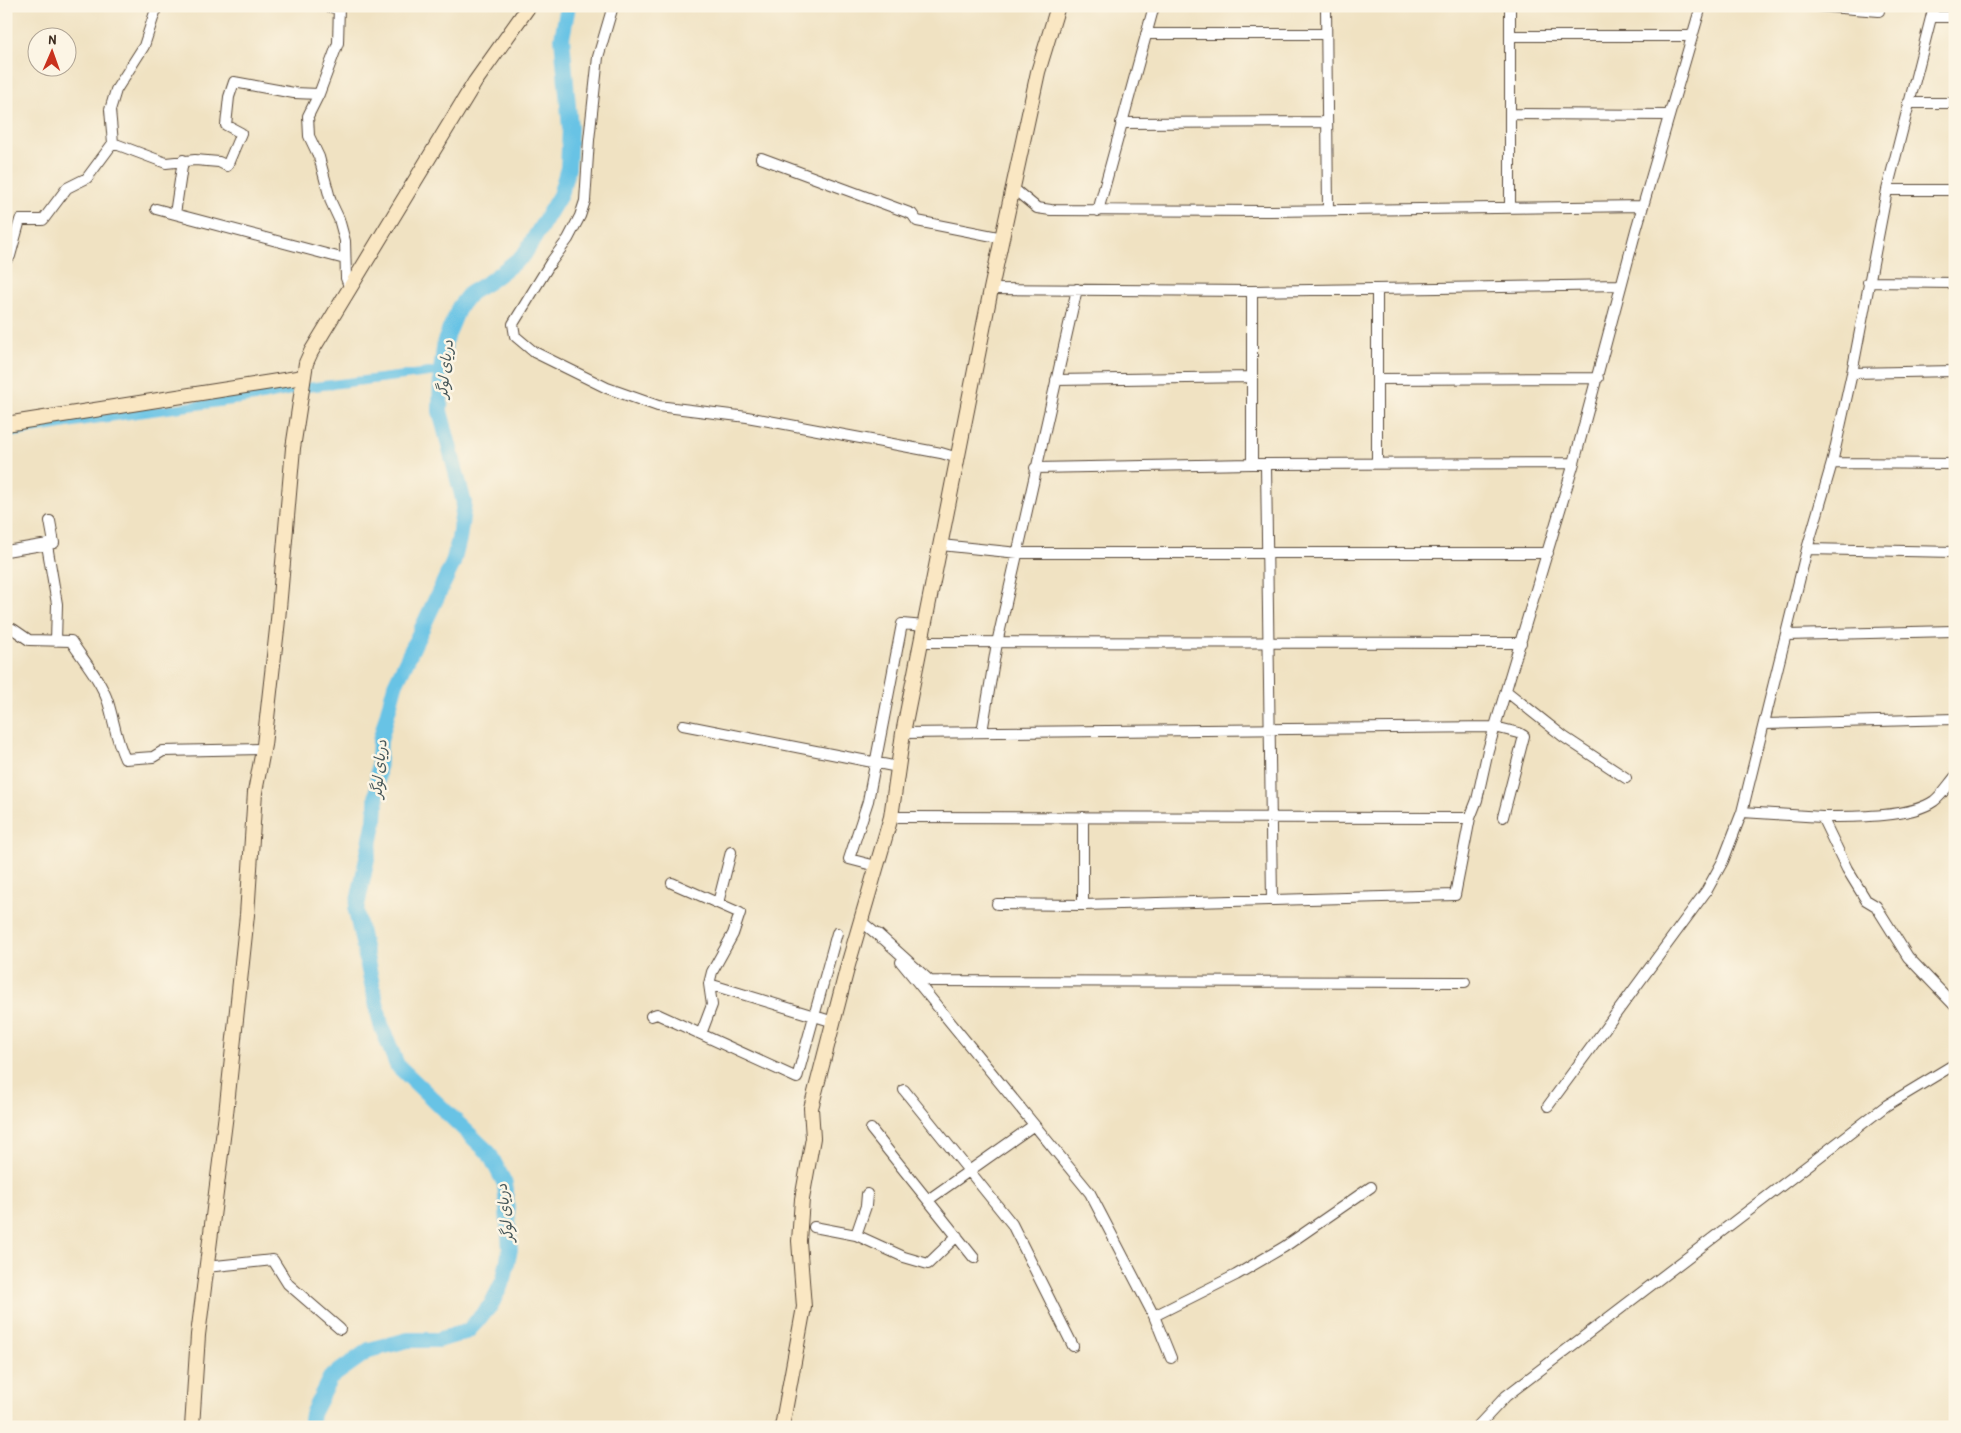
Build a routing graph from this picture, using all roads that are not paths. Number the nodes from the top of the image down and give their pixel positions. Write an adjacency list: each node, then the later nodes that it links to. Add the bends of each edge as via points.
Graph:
1 (157, 6): 27 (street, via 144,46 116,90 110,110)
2 (325, 6): 12 (street)
3 (529, 6): 45 (street, via 475,82)
4 (613, 6): 58 (street, via 598,57 585,201 568,239 513,324 515,336 534,352 607,388 658,406 747,417)
5 (1058, 6): 30 (street, via 1038,72)
6 (1154, 6): 16 (street)
7 (1326, 6): 17 (street)
8 (1510, 6): 18 (street)
9 (1701, 6): 19 (street)
10 (1817, 6): 13 (street)
11 (1934, 6): 14 (street)
12 (339, 7): 20 (street, via 338,43)
13 (1879, 11)
14 (1931, 17): 15 (street); 21 (street)
15 (1955, 17)
16 (1146, 34): 17 (street); 26 (street)
17 (1326, 34): 25 (street)
18 (1511, 36): 19 (street); 23 (street)
19 (1692, 36): 24 (street)
20 (319, 94): 29 (street, via 294,93 234,82 226,125 241,133 227,166 219,162); 40 (street, via 308,116 309,136 319,157 330,202 339,219 345,241)
21 (1908, 103): 22 (street); 31 (street)
22 (1955, 103)
23 (1511, 114): 24 (street); 34 (street)
24 (1669, 115): 33 (street)
25 (1326, 122): 26 (street); 37 (street)
26 (1121, 123): 36 (street)
27 (113, 143): 29 (street, via 166,163); 41 (street, via 87,178 67,188 43,220 20,220)
28 (761, 158): 39 (street, via 912,214 917,222)
29 (183, 160): 38 (street)
30 (1014, 189): 36 (street, via 1037,208); 39 (street)
31 (1887, 190): 32 (street); 42 (street)
32 (1955, 190)
33 (1643, 206): 34 (street); 44 (street)
34 (1510, 207): 37 (street)
35 (156, 209): 38 (street)
36 (1098, 210): 37 (street)
37 (1328, 210)
38 (174, 214): 40 (street)
39 (1000, 237): 46 (street)
40 (345, 259): 45 (street)
41 (6, 260)
42 (1868, 282): 43 (street); 51 (street)
43 (1955, 283)
44 (1621, 285): 48 (street); 54 (street)
45 (350, 289): 56 (street, via 311,352)
46 (991, 289): 47 (street); 58 (street)
47 (1077, 289): 49 (street); 55 (street)
48 (1377, 289): 49 (street); 53 (street)
49 (1252, 291): 52 (street)
50 (1955, 371): 51 (street)
51 (1852, 374): 60 (street)
52 (1252, 377): 55 (street); 61 (street)
53 (1377, 378): 54 (street); 62 (street)
54 (1598, 378): 59 (street)
55 (1056, 380): 65 (street)
56 (303, 385): 57 (street); 92 (street, via 293,448)
57 (6, 424)
58 (950, 456): 68 (street)
59 (1574, 463): 62 (street); 74 (street)
60 (1832, 463): 63 (street); 69 (street)
61 (1252, 464): 64 (street); 65 (street)
62 (1377, 464): 64 (street)
63 (1955, 464)
64 (1266, 465): 73 (street)
65 (1035, 468): 72 (street)
66 (50, 521): 67 (street, via 54,543)
67 (47, 545): 70 (street); 79 (street, via 57,604)
68 (941, 545): 72 (street); 75 (street)
69 (1807, 550): 71 (street); 78 (street)
70 (6, 551)
71 (1955, 552)
72 (1018, 553): 73 (street); 81 (street)
73 (1268, 553): 74 (street); 82 (street)
74 (1548, 553): 83 (street)
75 (925, 626): 80 (street); 93 (street, via 902,624)
76 (6, 628): 79 (street, via 29,640)
77 (1953, 631): 78 (street)
78 (1787, 635): 86 (street)
79 (56, 640): 92 (street, via 71,641 95,674 125,759 153,757 162,751)
80 (922, 642): 81 (street); 91 (street)
81 (997, 643): 82 (street); 90 (street)
82 (1268, 643): 83 (street); 89 (street)
83 (1521, 643): 84 (street)
84 (1506, 691): 88 (street); 96 (street, via 1564,737)
85 (1955, 719): 86 (street)
86 (1765, 724): 97 (street)
87 (683, 725): 93 (street)
88 (1495, 727): 89 (street); 100 (street, via 1524,736); 103 (street)
89 (1270, 729): 90 (street); 102 (street)
90 (982, 732): 91 (street)
91 (903, 733): 94 (street)
92 (263, 750): 134 (street, via 255,792 247,915)
93 (876, 764): 94 (street); 105 (street, via 849,859)
94 (898, 767): 98 (street)
95 (1955, 777): 101 (street, via 1935,800 1924,806 1882,816)
96 (1626, 778)
97 (1742, 812): 101 (street); 123 (street, via 1723,861 1707,890)
98 (891, 817): 99 (street); 105 (street)
99 (1083, 817): 102 (street); 110 (street)
100 (1503, 817)
101 (1822, 817): 116 (street, via 1866,900 1876,906 1908,957)
102 (1272, 818): 103 (street); 107 (street)
103 (1470, 818): 107 (street, via 1455,896)
104 (732, 852): 108 (street)
105 (876, 866): 111 (street)
106 (672, 883): 108 (street)
107 (1272, 900): 110 (street)
108 (718, 903): 115 (street, via 740,913)
109 (997, 904): 110 (street)
110 (1083, 905)
111 (861, 920): 113 (street); 119 (street)
112 (836, 933): 118 (street)
113 (878, 934): 114 (street, via 930,981); 124 (street)
114 (1465, 982)
115 (709, 984): 118 (street); 120 (street, via 712,1005)
116 (1955, 1006)
117 (651, 1016): 120 (street, via 657,1014)
118 (815, 1017): 119 (street); 120 (street, via 797,1078)
119 (834, 1022): 140 (street, via 811,1108 814,1138 802,1199 799,1241 804,1307)
120 (700, 1034)
121 (1955, 1064): 141 (street, via 1887,1105 1755,1205 1506,1396)
122 (904, 1090): 126 (street)
123 (1548, 1106)
124 (1034, 1124): 126 (street); 135 (street, via 1090,1193)
125 (871, 1129): 129 (street)
126 (969, 1171): 129 (street); 137 (street, via 1012,1224)
127 (1371, 1187): 135 (street, via 1284,1247)
128 (867, 1194): 131 (street)
129 (928, 1200): 132 (street)
130 (814, 1227): 131 (street)
131 (856, 1235): 132 (street, via 928,1264)
132 (957, 1236): 133 (street)
133 (974, 1258)
134 (206, 1268): 136 (street, via 273,1260 288,1284); 139 (street)
135 (1154, 1316): 138 (street)
136 (340, 1329)
137 (1072, 1346)
138 (1171, 1358)
139 (192, 1427)
140 (782, 1427)
141 (1477, 1427)

